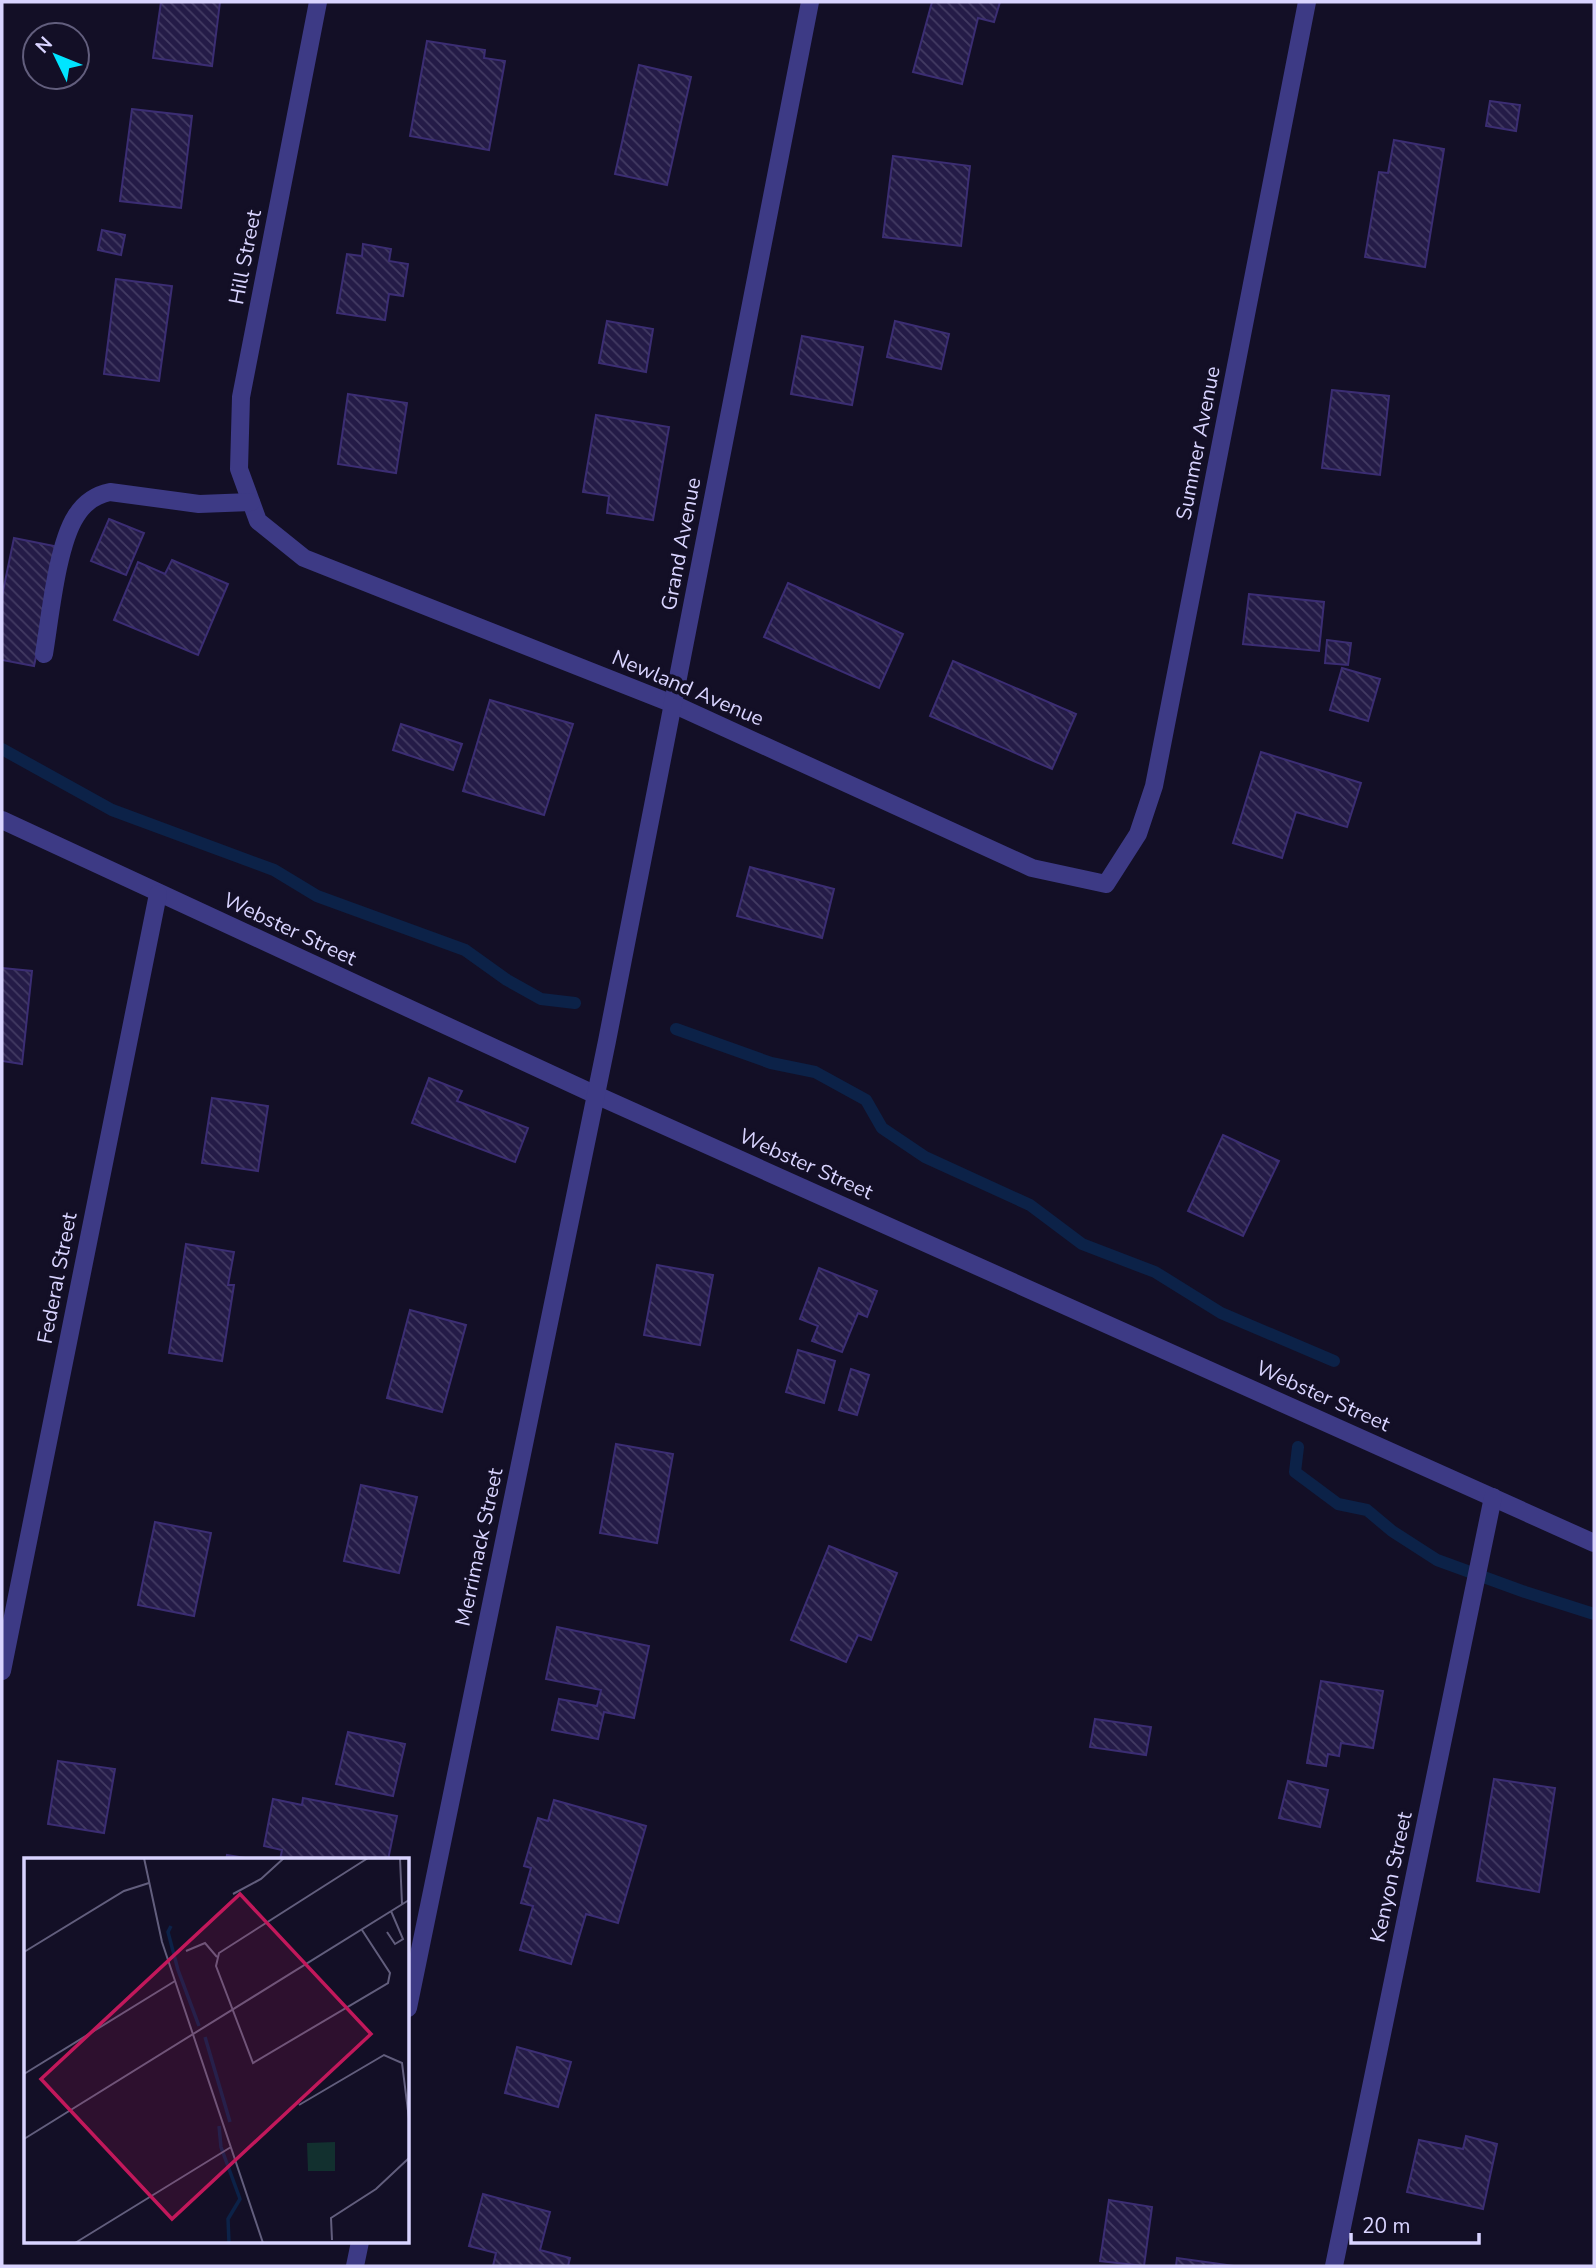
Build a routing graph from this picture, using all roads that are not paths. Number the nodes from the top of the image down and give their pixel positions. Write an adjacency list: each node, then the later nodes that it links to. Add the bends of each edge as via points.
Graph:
1 (318, 2): 4 (street, Hill Street, via 241,397 239,469)
2 (810, 2): 7 (street, Grand Avenue)
3 (1307, 2): 9 (street, Summer Avenue, via 1154,786 1138,834)
4 (251, 502): 5 (street, Hill Street); 6 (street, via 199,504 97,494 75,517 62,551)
5 (258, 521): 7 (street, Newland Avenue, via 304,558)
6 (44, 654)
7 (673, 704): 9 (street, Newland Avenue, via 1032,868); 11 (street, Grand Avenue)
8 (2, 820): 10 (street, Webster Street)
9 (1107, 884)
10 (158, 894): 11 (street, Webster Street); 14 (street, Federal Street)
11 (596, 1094): 12 (street, Webster Street); 15 (street, Merrimack Street)
12 (1493, 1497): 13 (street, Webster Street); 18 (street, Kenyon Street)
13 (1594, 1543)
14 (2, 1671)
15 (410, 1998)
16 (360, 2244): 17 (street)
17 (355, 2266)
18 (1334, 2266)

